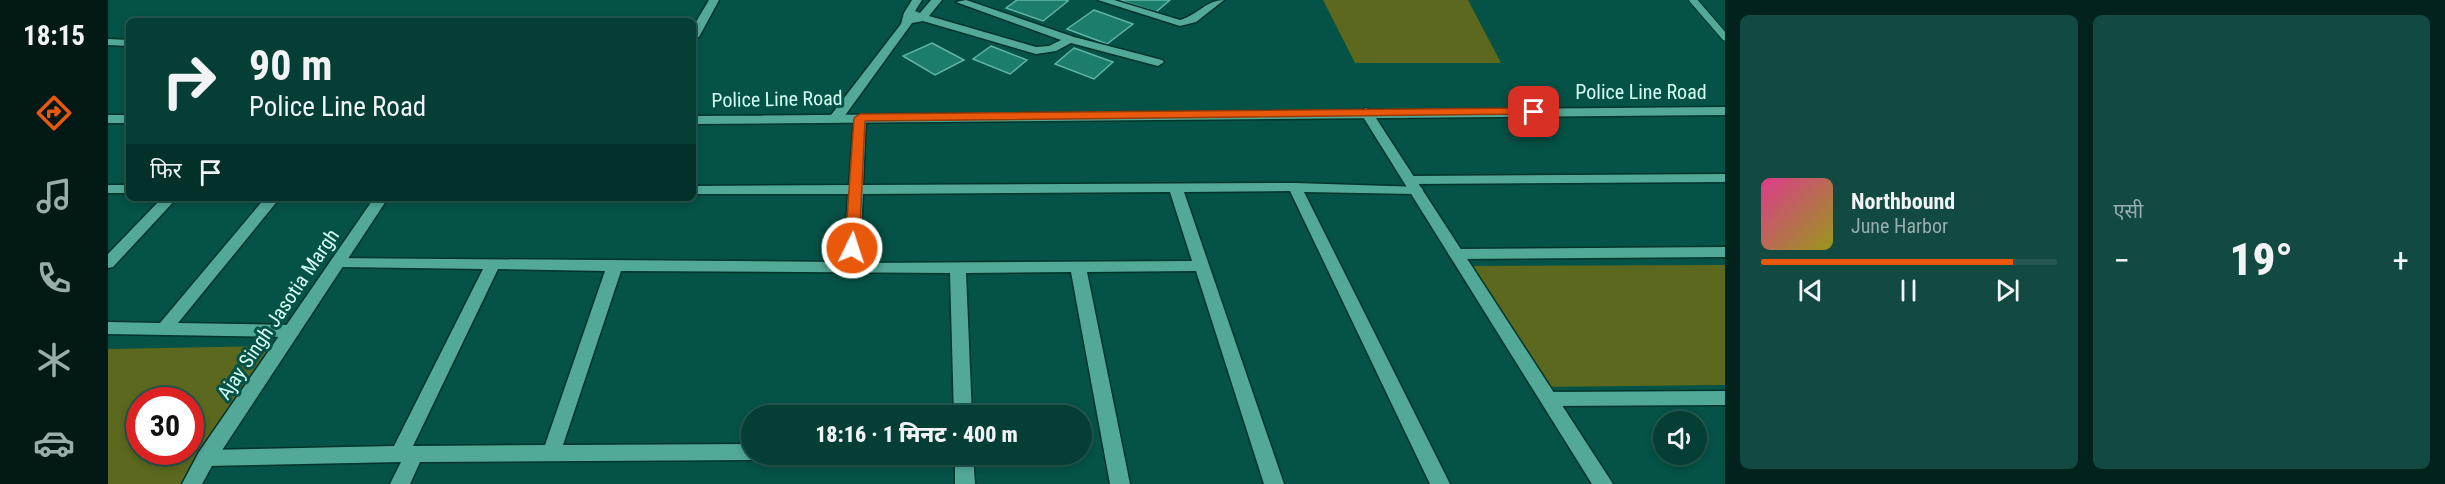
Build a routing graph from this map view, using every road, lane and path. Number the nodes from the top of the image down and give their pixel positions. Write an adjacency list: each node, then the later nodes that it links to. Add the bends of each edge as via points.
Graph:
1 (714, 0): 10 (street)
2 (917, 0): 9 (street)
3 (937, 0): 8 (street)
4 (1103, 0): 5 (street, via 1179,24 1192,20)
5 (1219, 0)
6 (1692, 0): 11 (lane)
7 (962, 2): 12 (street)
8 (922, 17): 9 (street); 12 (street, via 1036,51 1052,49)
9 (908, 18): 18 (street)
10 (696, 29)
11 (1725, 37)
12 (1070, 39): 15 (street)
13 (108, 42): 14 (street)
14 (126, 44)
15 (1158, 62)
16 (1725, 111): 17 (street, Police Line Road)
17 (1366, 112): 19 (street, Police Line Road); 24 (street)
18 (836, 118): 19 (street, Police Line Road); 22 (street, Police Line Road)
19 (860, 118): 30 (street)
20 (108, 119): 21 (street)
21 (126, 119)
22 (696, 120)
23 (1725, 178): 24 (street)
24 (1413, 185): 25 (street); 35 (street)
25 (1295, 187): 26 (street); 60 (street)
26 (1176, 188): 30 (street); 41 (street)
27 (108, 189): 28 (street)
28 (126, 189)
29 (696, 190): 30 (street)
30 (856, 190): 43 (street)
31 (167, 201): 37 (street)
32 (271, 201): 45 (street)
33 (379, 201): 36 (street, Ajay Singh Jasotia Margh)
34 (1725, 252): 35 (street)
35 (1456, 254): 48 (street)
36 (338, 262): 38 (street); 46 (street, Ajay Singh Jasotia Margh)
37 (108, 263)
38 (493, 264): 39 (street); 51 (street)
39 (615, 265): 43 (street); 52 (street)
40 (958, 266): 42 (street); 43 (street); 49 (street)
41 (1202, 266): 42 (street); 59 (street)
42 (1078, 267): 58 (street)
43 (851, 268)
44 (108, 328): 45 (street)
45 (164, 329): 46 (street)
46 (292, 331): 53 (street, Ajay Singh Jasotia Margh)
47 (1725, 398): 48 (street)
48 (1549, 399): 61 (street)
49 (963, 405)
50 (741, 453): 52 (street)
51 (407, 454): 52 (street); 53 (street); 56 (street)
52 (551, 454)
53 (206, 458): 55 (street, Ajay Singh Jasotia Margh)
54 (964, 465): 57 (street)
55 (192, 484)
56 (400, 484)
57 (965, 484)
58 (1120, 484)
59 (1274, 484)
60 (1440, 484)
61 (1603, 484)

